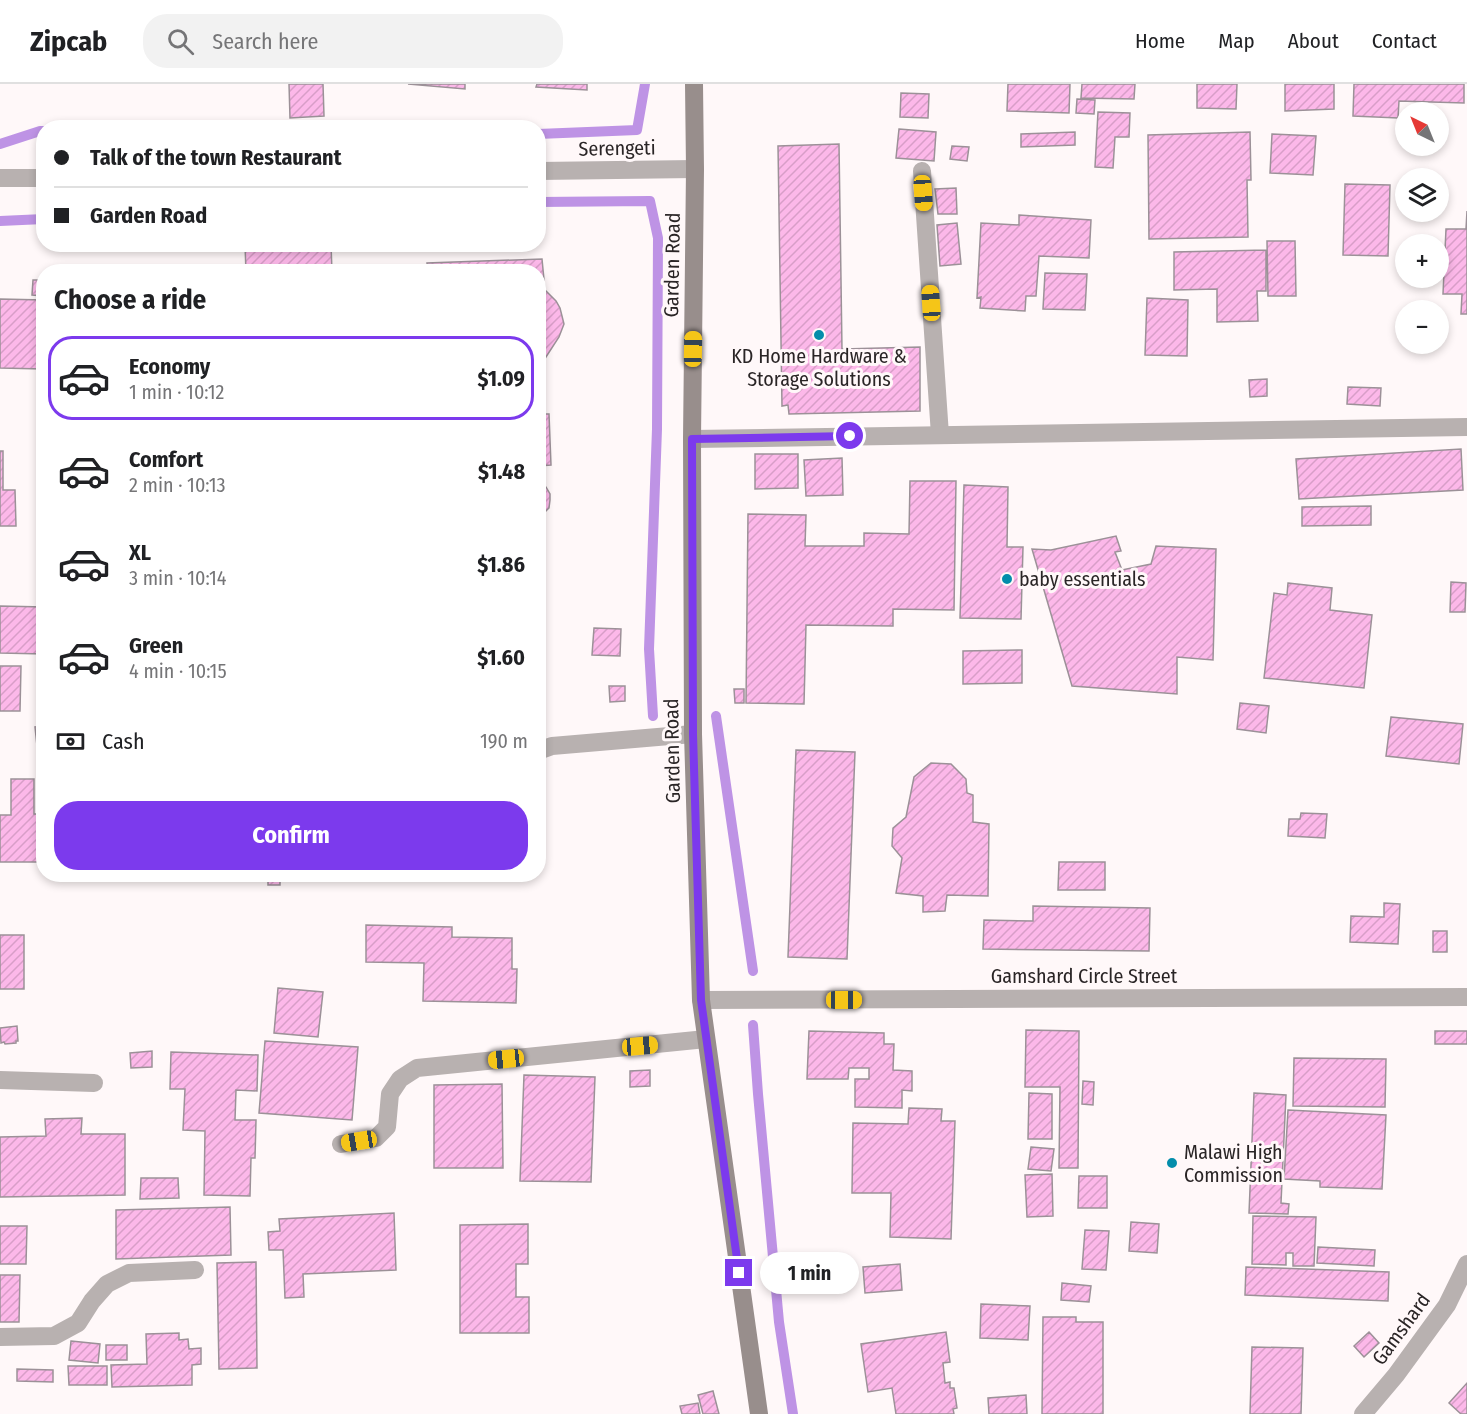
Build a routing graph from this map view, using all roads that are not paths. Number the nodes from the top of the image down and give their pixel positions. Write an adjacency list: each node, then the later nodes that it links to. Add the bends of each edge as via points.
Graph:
1 (694, 84): 2 (street, Garden Road)
2 (695, 169): 3 (street, Serengeti); 9 (street, Garden Road)
3 (546, 171)
4 (922, 171): 8 (street)
5 (0, 178): 6 (street)
6 (36, 178)
7 (1467, 427): 8 (street)
8 (940, 435): 9 (street)
9 (692, 439): 10 (street, Garden Road)
10 (693, 734): 11 (street); 13 (street, Garden Road)
11 (546, 749)
12 (1467, 998): 13 (street, Gamshard Circle Street)
13 (701, 1000): 14 (street, Garden Road)
14 (706, 1039): 17 (street, via 417,1068 400,1079 390,1094 387,1127 376,1138); 21 (street, Garden Road)
15 (0, 1080): 16 (street)
16 (94, 1083)
17 (341, 1144)
18 (1467, 1264): 22 (street, Gamshard, via 1447,1305)
19 (195, 1270): 20 (street, via 129,1273 107,1284 78,1323 54,1336)
20 (0, 1337)
21 (759, 1414)
22 (1363, 1414)

